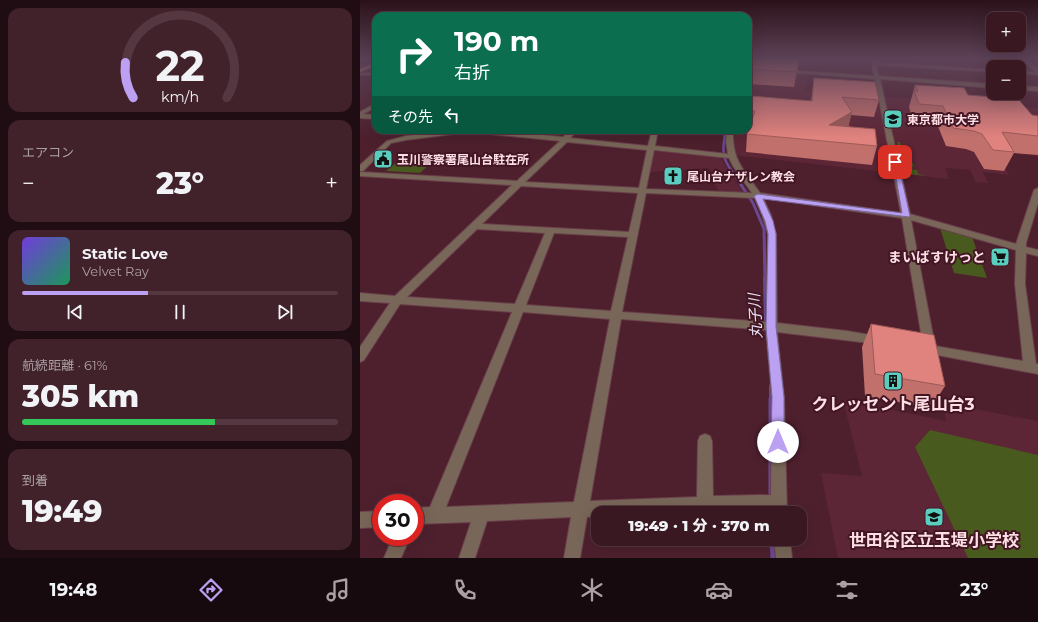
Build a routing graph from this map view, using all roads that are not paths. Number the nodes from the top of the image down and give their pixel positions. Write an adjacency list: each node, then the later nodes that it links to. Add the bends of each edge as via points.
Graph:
1 (878, 85): 21 (street)
2 (1026, 88): 3 (street)
3 (1038, 89)
4 (372, 108): 5 (street)
5 (360, 115): 6 (street)
6 (372, 116)
7 (438, 134): 15 (street, via 389,142)
8 (507, 134): 12 (street)
9 (571, 134): 12 (street)
10 (654, 134): 13 (street)
11 (729, 134): 14 (street)
12 (564, 140): 13 (street); 17 (street)
13 (651, 149): 14 (street); 19 (street)
14 (725, 156): 20 (street, via 741,174)
15 (360, 169)
16 (360, 174): 17 (street)
17 (520, 183): 19 (street); 22 (street)
18 (1038, 190): 25 (street)
19 (642, 191): 20 (street); 24 (street)
20 (752, 196): 21 (street); 31 (street, via 769,221 772,234)
21 (906, 216): 25 (street); 34 (street)
22 (474, 226): 23 (street); 28 (street)
23 (551, 230): 24 (street); 29 (street)
24 (632, 235): 30 (street)
25 (1021, 248): 26 (street); 36 (street, via 1020,284)
26 (1038, 253)
27 (360, 297): 28 (street)
28 (398, 299): 29 (street); 35 (street)
29 (519, 308): 30 (street); 42 (street)
30 (616, 315): 31 (street); 40 (street)
31 (770, 326): 32 (street); 39 (street, via 778,397)
32 (886, 342)
33 (915, 347): 34 (street)
34 (930, 349): 36 (street)
35 (360, 357)
36 (1034, 368)
37 (705, 441): 38 (street)
38 (705, 504): 39 (street, via 756,502); 40 (street)
39 (777, 506)
40 (581, 509): 41 (street); 50 (street)
41 (482, 513): 42 (street); 49 (street)
42 (435, 515): 43 (street)
43 (424, 516)
44 (372, 519): 45 (street)
45 (360, 520)
46 (398, 546): 48 (street)
47 (783, 546): 51 (street)
48 (392, 558)
49 (467, 558)
50 (572, 558)
51 (784, 558)

